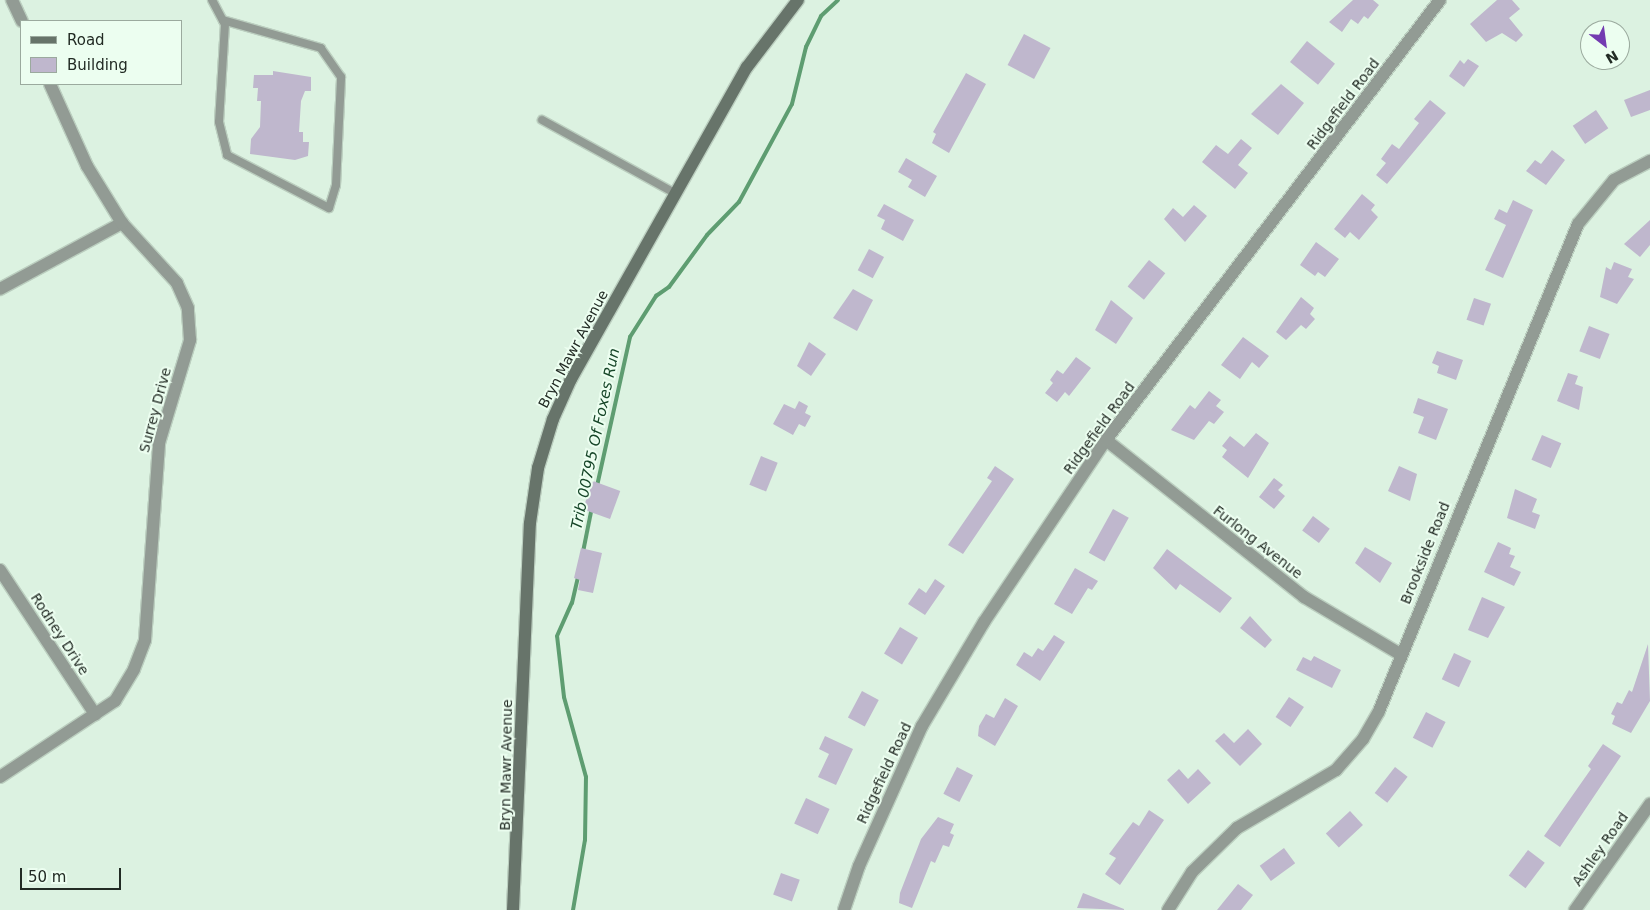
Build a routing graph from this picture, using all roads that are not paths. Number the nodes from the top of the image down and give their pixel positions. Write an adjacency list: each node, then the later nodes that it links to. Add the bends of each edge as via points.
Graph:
1 (12, 0): 5 (street)
2 (212, 0): 6 (lane)
3 (798, 0): 10 (main road, Bryn Mawr Avenue, via 755,53)
4 (1440, 0): 13 (street, Ridgefield Road)
5 (22, 20)
6 (223, 20): 6 (lane, via 227,41 219,122 227,155 329,208 336,185 341,77 321,48)
7 (50, 85): 11 (street, Surrey Drive, via 87,166)
8 (542, 120): 10 (lane)
9 (1650, 161): 15 (street, Brookside Road, via 1614,180 1578,224)
10 (675, 193): 19 (main road, Bryn Mawr Avenue, via 570,379 538,468 524,604 522,778)
11 (122, 223): 12 (street); 16 (street, Surrey Drive, via 177,283 188,308 190,340 159,443 144,640 134,669 115,701)
12 (0, 289)
13 (1106, 440): 15 (street, Furlong Avenue, via 1304,597); 20 (street, Ridgefield Road, via 984,622 922,726 859,866)
14 (0, 570): 16 (street, Rodney Drive)
15 (1400, 654): 21 (street, Brookside Road, via 1379,711 1348,760 1237,828 1192,872)
16 (96, 714): 17 (street, Surrey Drive)
17 (0, 777)
18 (1650, 804): 22 (street, Ashley Road)
19 (513, 910)
20 (844, 910)
21 (1168, 910)
22 (1575, 910)

